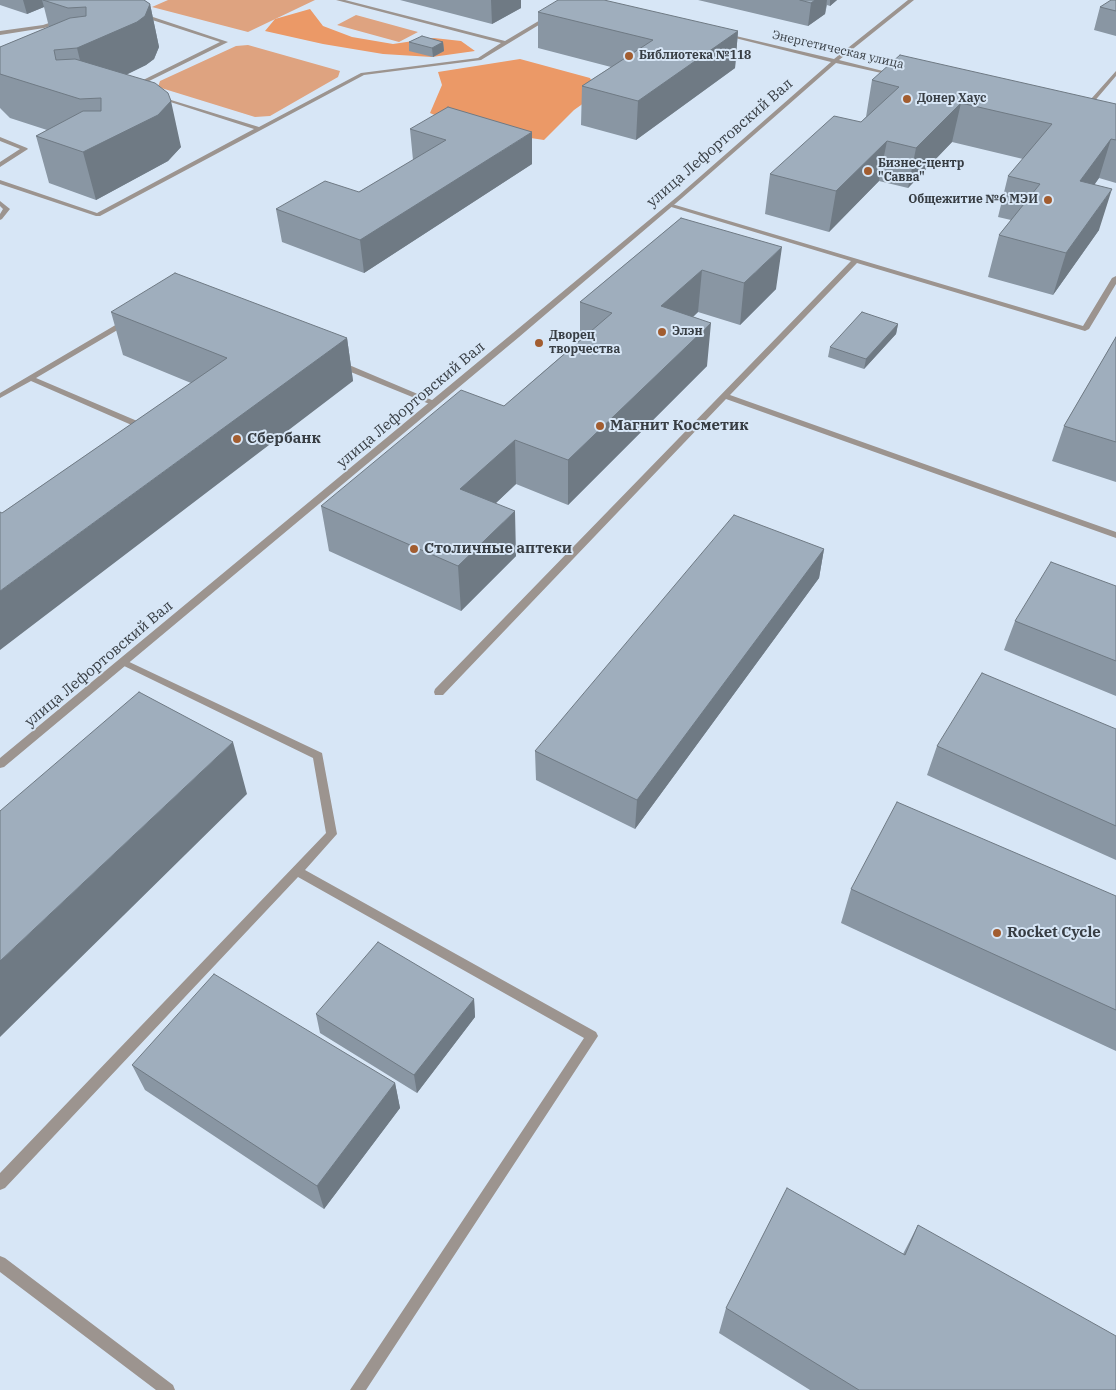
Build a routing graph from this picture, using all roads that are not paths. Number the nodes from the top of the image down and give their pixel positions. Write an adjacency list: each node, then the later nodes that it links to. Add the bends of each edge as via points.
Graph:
1 (339, 0): 8 (street)
2 (911, 0): 9 (street, улица Лефортовский Вал)
3 (552, 15): 8 (street)
4 (145, 16): 12 (street, via 225,42 131,88)
5 (67, 18): 7 (street, via 44,26)
6 (715, 32): 9 (street, Энергетическая улица)
7 (0, 33)
8 (506, 43): 15 (street, via 479,59 363,74)
9 (835, 61): 11 (street, Энергетическая улица); 20 (street, улица Лефортовский Вал)
10 (1116, 74): 14 (street)
11 (904, 77)
12 (140, 90)
13 (149, 93): 15 (street)
14 (1078, 117)
15 (259, 129): 18 (street, via 98,215)
16 (0, 140): 17 (street, via 25,149)
17 (0, 165)
18 (0, 182)
19 (0, 203): 21 (street, via 7,209)
20 (670, 205): 22 (street); 29 (street, улица Лефортовский Вал)
21 (0, 218)
22 (856, 260): 23 (street, via 1085,329); 28 (street)
23 (1116, 278)
24 (136, 316): 26 (street)
25 (334, 362): 29 (street)
26 (29, 378): 27 (street); 30 (street)
27 (0, 396)
28 (725, 396): 31 (street); 33 (street)
29 (434, 403): 32 (street, улица Лефортовский Вал)
30 (156, 433)
31 (1116, 534)
32 (123, 662): 34 (street, улица Лефортовский Вал); 35 (street, via 318,756 332,834)
33 (438, 692)
34 (0, 764)
35 (297, 871): 36 (street); 39 (street, via 592,1036)
36 (0, 1183)
37 (0, 1263): 38 (street)
38 (168, 1390)
39 (357, 1390)

